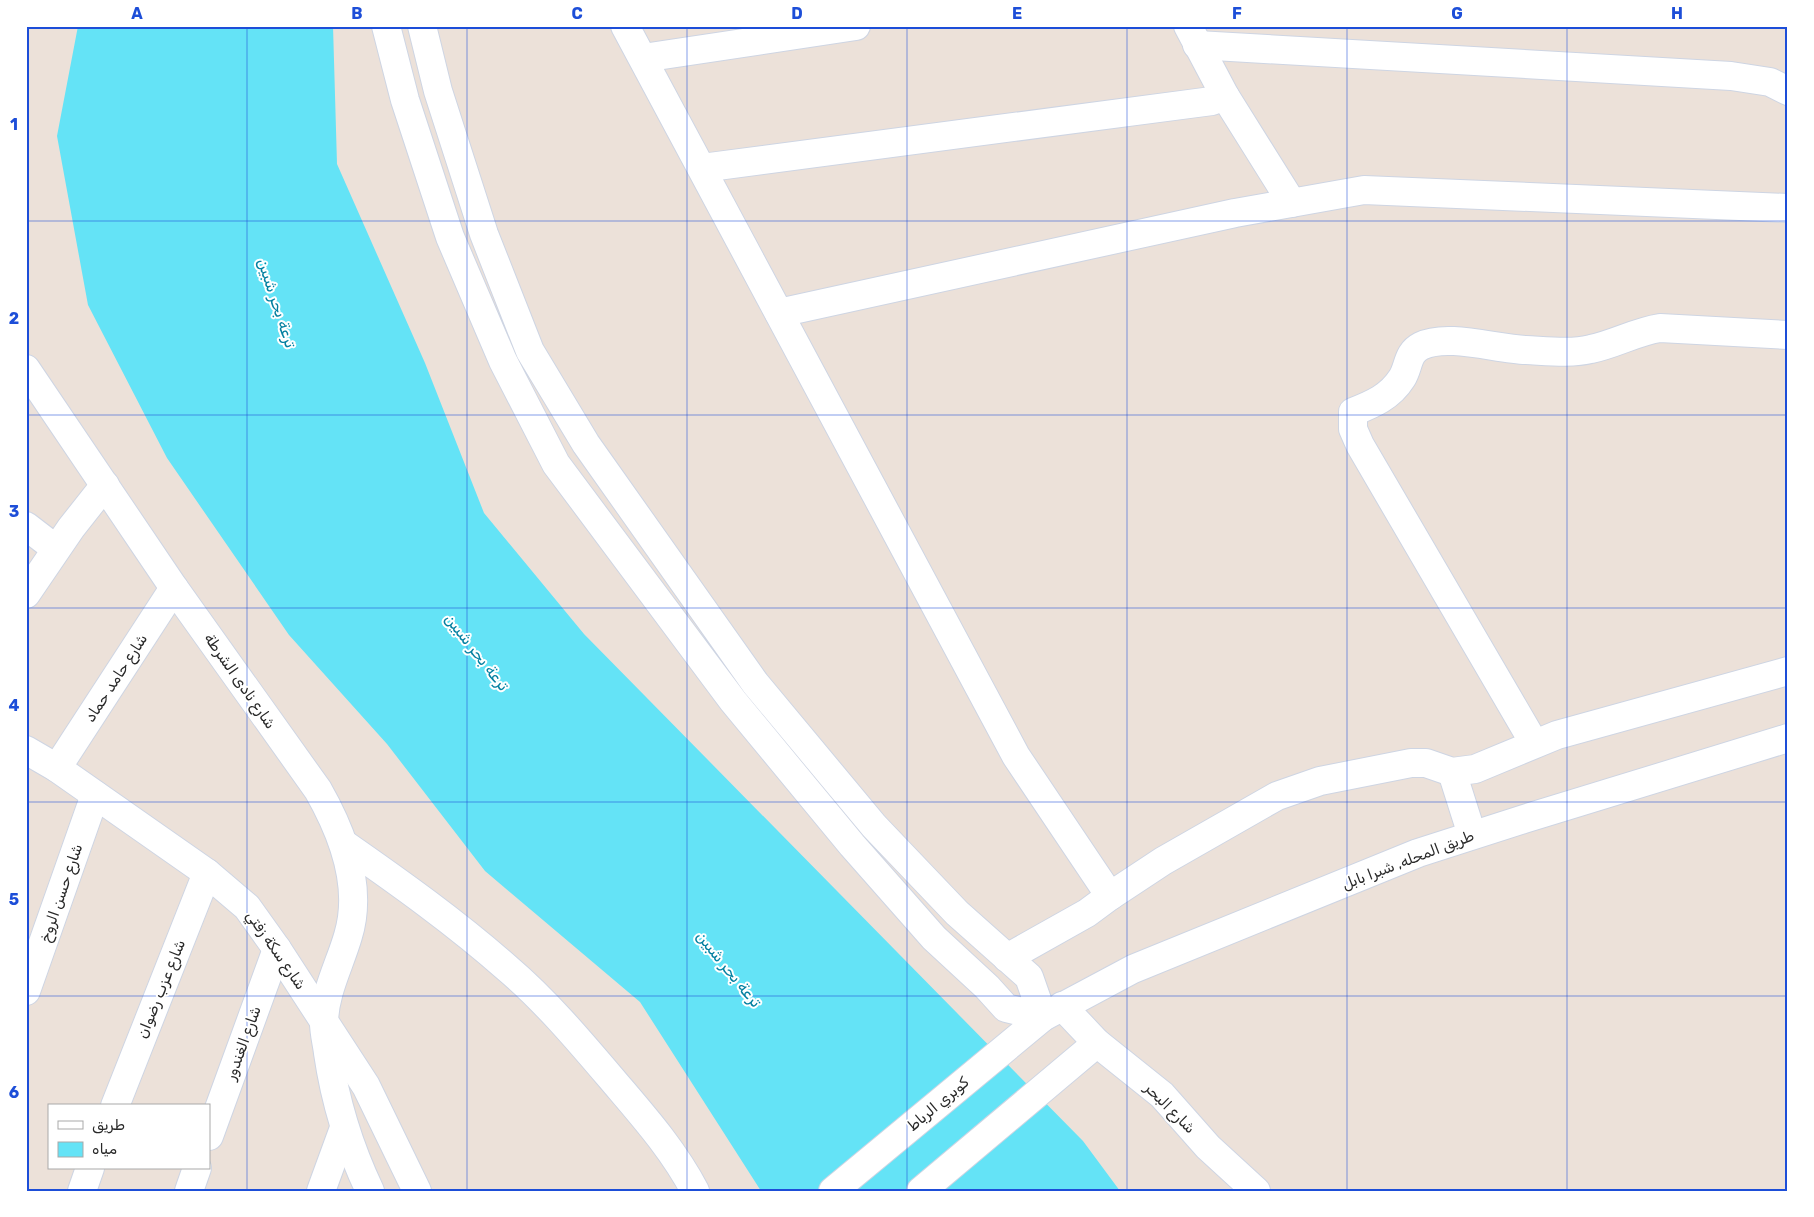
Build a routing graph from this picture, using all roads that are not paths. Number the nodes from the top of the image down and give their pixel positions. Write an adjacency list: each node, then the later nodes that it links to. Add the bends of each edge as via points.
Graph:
1 (386, 26): 34 (street, via 405,100 450,237 503,362 556,464 733,702 934,938 1006,1008)
2 (422, 26): 32 (street, via 438,91 484,234 530,350 586,444 762,691 874,826 957,914)
3 (625, 26): 6 (street)
4 (856, 26): 6 (street)
5 (1193, 35): 7 (street, via 1731,76 1770,82); 8 (street)
6 (643, 58): 9 (street)
7 (1788, 91)
8 (1225, 96): 9 (street, via 1202,102); 10 (street)
9 (702, 168): 12 (street)
10 (1292, 202): 11 (street, via 1364,190 1405,190); 12 (street)
11 (1788, 208)
12 (779, 313): 30 (street, via 1016,756)
13 (1788, 335): 22 (street, via 1660,328 1589,350 1564,351 1524,350 1455,340 1434,343 1420,346 1410,356 1402,377 1386,397 1353,412 1353,429 1360,445)
14 (26, 369): 15 (street, شارع نادى الشرطة)
15 (106, 485): 17 (street); 18 (street, شارع نادى الشرطة)
16 (26, 526): 17 (street)
17 (56, 549): 19 (street)
18 (174, 588): 24 (street, شارع حامد حماد); 28 (street, شارع نادى الشرطة, via 318,790)
19 (26, 594)
20 (1788, 671): 22 (street)
21 (1788, 738): 27 (street, طريق المحله, شبرا بابل)
22 (1534, 743): 25 (street)
23 (26, 750): 24 (street, شارع سكة زفتي)
24 (57, 768): 26 (street, شارع سكة زفتي)
25 (1454, 779): 27 (street); 30 (street, via 1426,763 1411,763 1320,782 1278,796 1163,861)
26 (95, 795): 29 (street, شارع سكة زفتي); 33 (street, شارع حسن الروخ)
27 (1468, 824): 34 (street, طريق المحله, شبرا بابل, via 1418,853 1133,970)
28 (344, 844): 35 (street, شارع نادى الشرطة, via 353,905 349,934 328,995); 47 (street, via 482,946 539,998 647,1120 682,1165)
29 (207, 873): 31 (street, شارع سكة زفتي, via 247,907); 37 (street, شارع عزب رضوان)
30 (1110, 896): 32 (street, via 1087,913)
31 (277, 949): 35 (street, شارع سكة زفتي); 39 (street, شارع الغندور)
32 (1007, 958): 34 (street, via 1029,978)
33 (26, 991)
34 (1052, 1011): 36 (street, شارع البحر); 48 (street, كوبري الرباط)
35 (324, 1023): 38 (street, شارع سكة زفتي, via 331,1076); 46 (street, via 366,1086)
36 (1097, 1043): 49 (street); 50 (street, شارع البحر, via 1162,1095 1208,1147)
37 (116, 1104)
38 (344, 1128): 44 (street); 45 (street, شارع سكة زفتي)
39 (210, 1133)
40 (89, 1170): 42 (street)
41 (196, 1170): 43 (street)
42 (82, 1191)
43 (189, 1191)
44 (321, 1191)
45 (370, 1191)
46 (417, 1191)
47 (695, 1191)
48 (833, 1191)
49 (921, 1191)
50 (1256, 1191)

